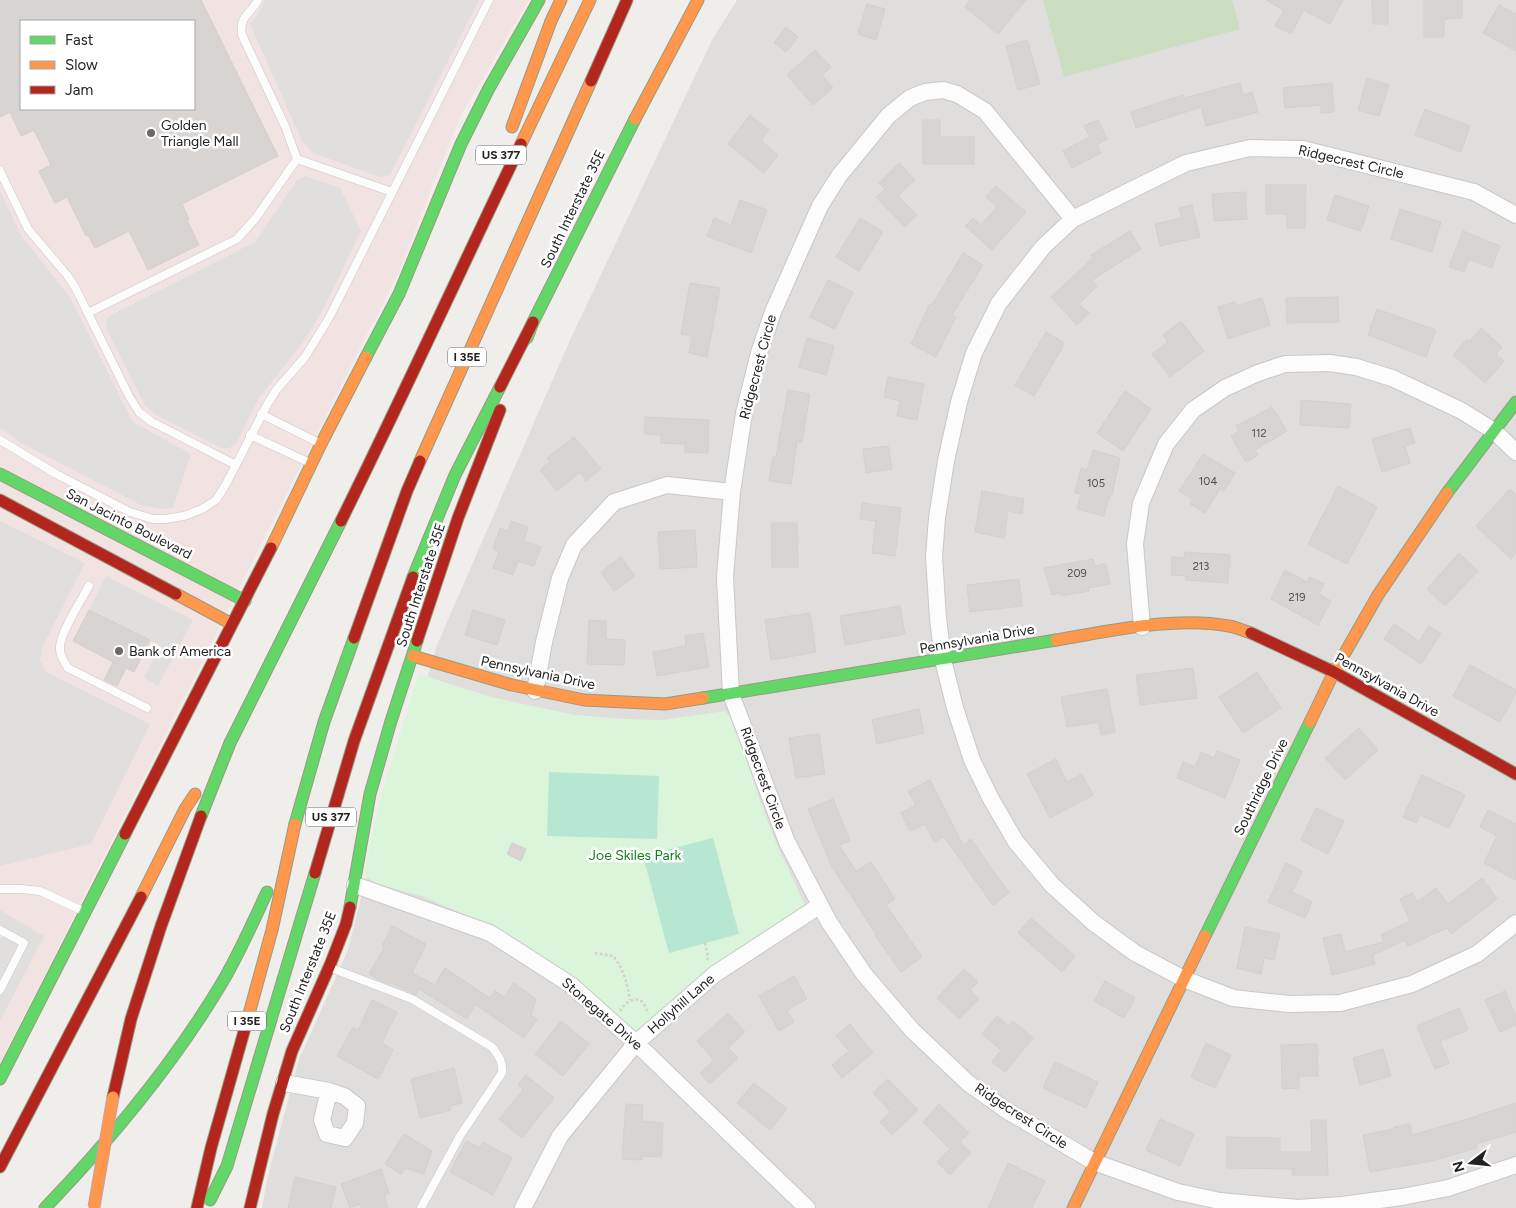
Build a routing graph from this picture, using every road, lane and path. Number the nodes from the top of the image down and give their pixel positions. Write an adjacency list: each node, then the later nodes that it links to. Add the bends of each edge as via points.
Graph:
1 (258, 0): 9 (lane, via 243,17 242,35 285,126)
2 (489, 0): 12 (lane)
3 (539, 0): 23 (main road, via 461,144 399,294)
4 (561, 0): 8 (main road, US 377)
5 (590, 0): 15 (main road)
6 (627, 0): 42 (main road, I 35E, via 407,491 324,722)
7 (698, 0): 17 (main road, South Interstate 35E / US 377)
8 (506, 141)
9 (297, 160): 12 (lane); 16 (lane, via 255,220 237,239)
10 (496, 168): 15 (main road, US 377)
11 (0, 171): 16 (lane, via 28,229 67,275)
12 (392, 192): 19 (lane, via 329,318 305,357 277,389)
13 (1516, 215): 14 (street, Ridgecrest Circle, via 1474,192 1303,149 1250,148 1186,163)
14 (1073, 218): 28 (street, Ridgecrest Circle, via 985,111 958,94 943,90 910,98 888,116 839,176 820,206 790,271 759,353 744,413); 35 (street, Ridgecrest Circle, via 1042,247 999,303 974,353 959,402 946,461 934,557)
15 (452, 288): 40 (main road, via 381,441)
16 (88, 313): 26 (lane, via 139,412)
17 (533, 322): 34 (main road, South Interstate 35E, via 458,518); 66 (main road, US 377, via 455,475 409,587 354,741 226,1166)
18 (1516, 402): 20 (main road, Southridge Drive)
19 (261, 414): 21 (lane); 23 (lane)
20 (1494, 431): 24 (street); 33 (street, via 1460,410 1392,378 1356,367 1330,363 1285,364 1225,388 1193,410 1166,444 1141,503 1135,544); 36 (main road, Southridge Drive, via 1460,474 1384,587)
21 (250, 435): 25 (lane); 26 (lane)
22 (0, 440): 26 (lane, via 56,474 130,512 165,520 202,509 216,500)
23 (321, 444): 25 (main road)
24 (1516, 452)
25 (312, 464): 31 (main road)
26 (236, 466)
27 (0, 474): 31 (main road, San Jacinto Boulevard)
28 (732, 492): 37 (street, via 666,485 614,502 574,545 560,578); 38 (street, Ridgecrest Circle, via 725,577)
29 (0, 500): 32 (main road)
30 (89, 586): 39 (lane, via 62,636 61,657 68,668)
31 (245, 601): 32 (main road)
32 (232, 624): 46 (main road)
33 (1142, 627): 35 (main road, Pennsylvania Drive); 36 (main road, Pennsylvania Drive, via 1201,623 1230,626 1260,636)
34 (413, 656): 37 (main road, Pennsylvania Drive, via 486,680); 43 (main road, South Interstate 35E, via 370,794)
35 (944, 660): 38 (main road, Pennsylvania Drive); 51 (street, Ridgecrest Circle, via 972,760 1016,842 1052,885 1094,923 1134,953)
36 (1334, 672): 41 (main road, Pennsylvania Drive); 51 (main road, Southridge Drive)
37 (535, 691): 38 (main road, Pennsylvania Drive, via 574,699 665,704)
38 (731, 694): 45 (street, Ridgecrest Circle, via 787,842)
39 (147, 708)
40 (230, 743): 62 (main road, via 185,809); 63 (main road, bridge, via 161,926 132,1019 113,1097)
41 (1516, 774)
42 (292, 834): 64 (main road, via 252,928 213,999 154,1085); 65 (main road, I 35E, via 272,930)
43 (355, 885): 50 (main road, South Interstate 35E, via 343,935); 54 (street, Stonegate Drive, via 490,933 571,985)
44 (0, 889): 46 (lane, via 40,891)
45 (819, 906): 55 (street, Hollyhill Lane, via 715,974); 60 (street, Ridgecrest Circle, via 864,974 912,1030 950,1067 1006,1110)
46 (85, 912): 57 (main road)
47 (1516, 924): 51 (street, Ridgecrest Circle, via 1477,954 1412,984 1340,1003 1290,1004 1233,998)
48 (0, 930): 52 (lane, via 24,942)
49 (595, 953): 53 (path, via 613,956 620,964)
50 (329, 967): 58 (main road, South Interstate 35E, via 292,1051); 68 (lane, via 412,999 492,1047 500,1058 502,1073 460,1136)
51 (1184, 979): 60 (main road, Southridge Drive)
52 (0, 990)
53 (630, 1000): 54 (path); 55 (path, via 641,1000)
54 (612, 1022): 56 (street, Stonegate Drive)
55 (657, 1025): 56 (street, Hollyhill Lane)
56 (636, 1043): 69 (street, Hollyhill Lane, via 560,1136); 70 (street, Stonegate Drive)
57 (0, 1079)
58 (284, 1082): 59 (street); 67 (main road, South Interstate 35E)
59 (329, 1091)
60 (1094, 1162): 61 (street, Ridgecrest Circle, via 1178,1192 1220,1201 1298,1208 1411,1195 1455,1186); 71 (main road, Southridge Drive)
61 (1516, 1165)
62 (0, 1167)
63 (94, 1207)
64 (45, 1208)
65 (197, 1208)
66 (207, 1208)
67 (250, 1208)
68 (421, 1208)
69 (522, 1208)
70 (807, 1208)
71 (1073, 1208)

